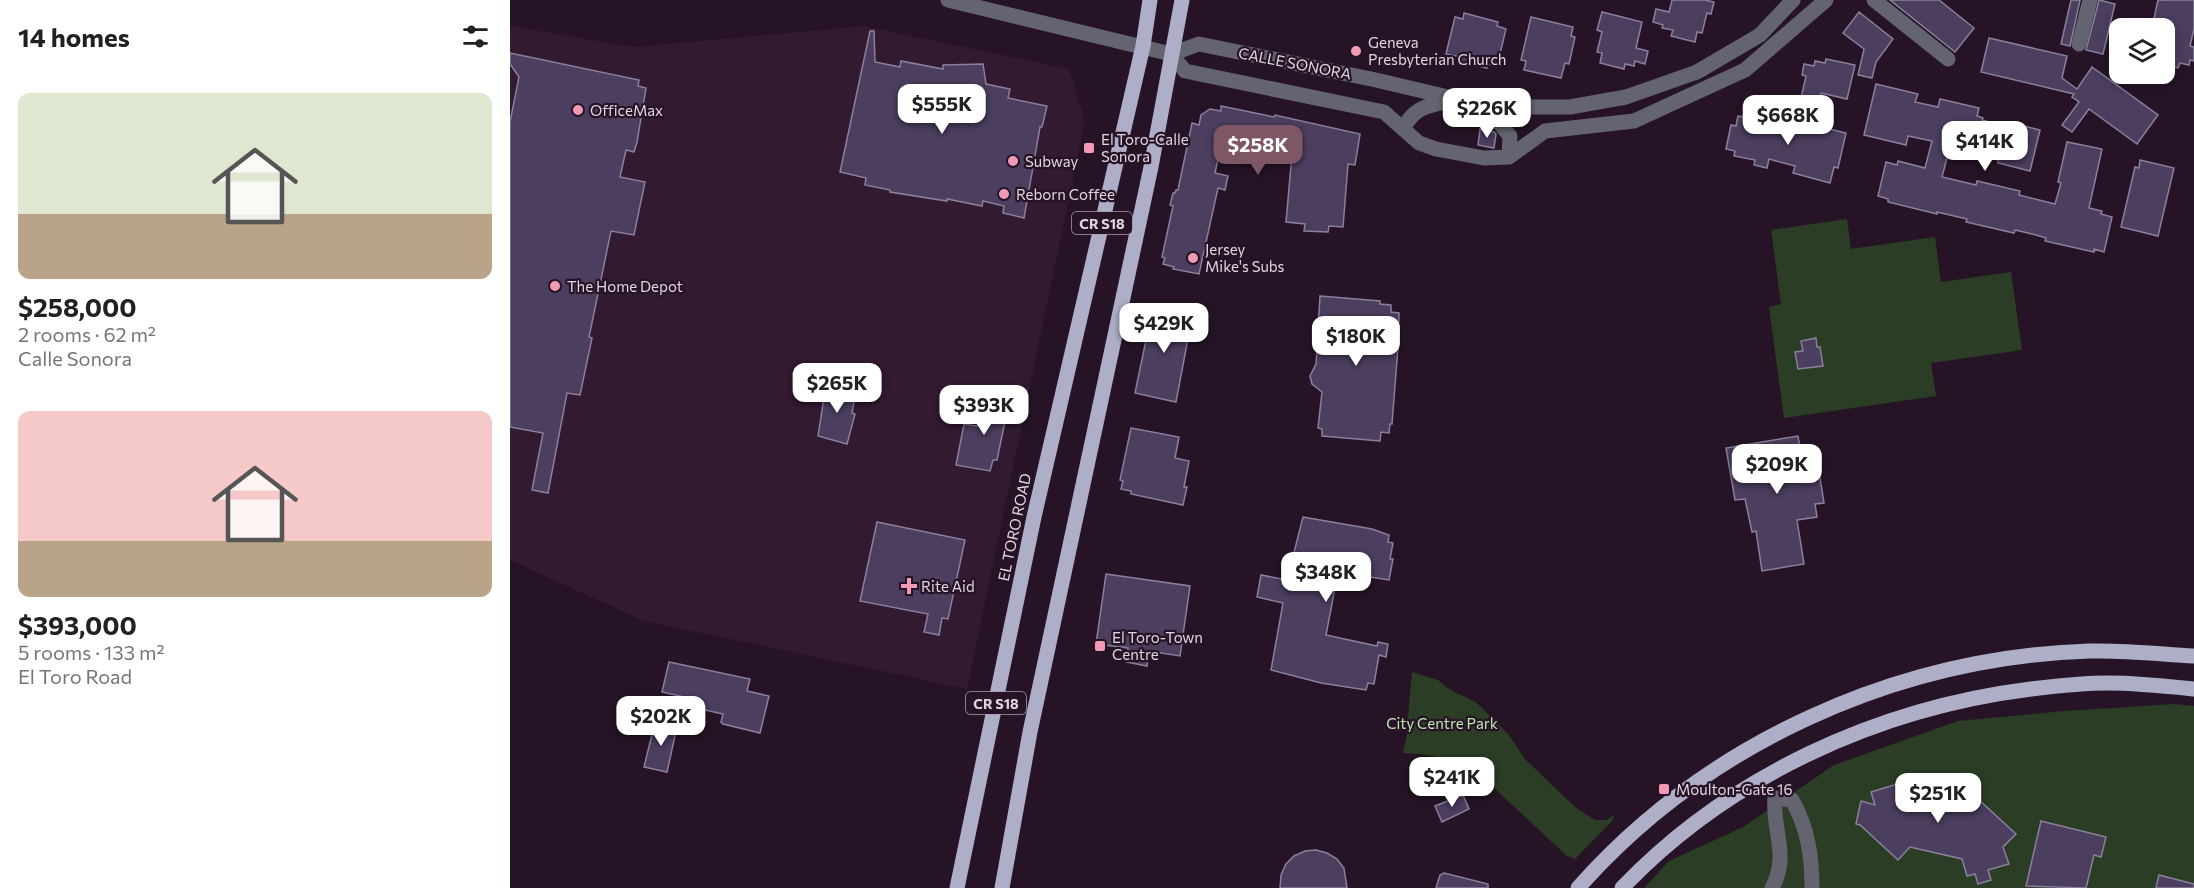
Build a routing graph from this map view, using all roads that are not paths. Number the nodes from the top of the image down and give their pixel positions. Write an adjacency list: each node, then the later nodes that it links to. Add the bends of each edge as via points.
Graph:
1 (948, 0): 9 (street, CALLE SONORA)
2 (1150, 0): 9 (main road, EL TORO ROAD / CR S18)
3 (1182, 0): 10 (main road, CR S18)
4 (1793, 0): 12 (street, CALLE SONORA, via 1760,35 1697,72 1626,97 1570,107 1522,107)
5 (1826, 0): 14 (street, via 1745,70 1634,121 1545,131)
6 (1874, 0): 11 (street)
7 (2090, 0): 8 (street)
8 (2079, 44)
9 (1143, 46): 10 (street, CALLE SONORA); 17 (main road, EL TORO ROAD / CR S18, via 1034,517)
10 (1171, 54): 12 (street, CALLE SONORA, via 1199,44); 13 (street, CALLE SONORA, via 1185,71 1384,112); 18 (main road, CR S18, via 1151,167 1030,732)
11 (1948, 59)
12 (1460, 100): 13 (street, CALLE SONORA, via 1419,109); 14 (street, CALLE SONORA, via 1500,124 1510,136)
13 (1402, 128): 14 (street, CALLE SONORA, via 1419,143 1436,149 1484,158)
14 (1509, 157)
15 (2194, 656): 19 (main road, via 2090,651 2044,654 1950,669 1867,693 1778,732 1689,787 1633,831)
16 (2194, 689): 20 (main road, via 2106,683 2058,686 1953,703 1850,735 1761,779 1680,836)
17 (957, 888)
18 (1002, 888)
19 (1578, 888)
20 (1622, 888)
21 (1772, 888): 22 (street, via 1781,850 1775,798 1792,801 1801,816 1807,832)
22 (1812, 888)

